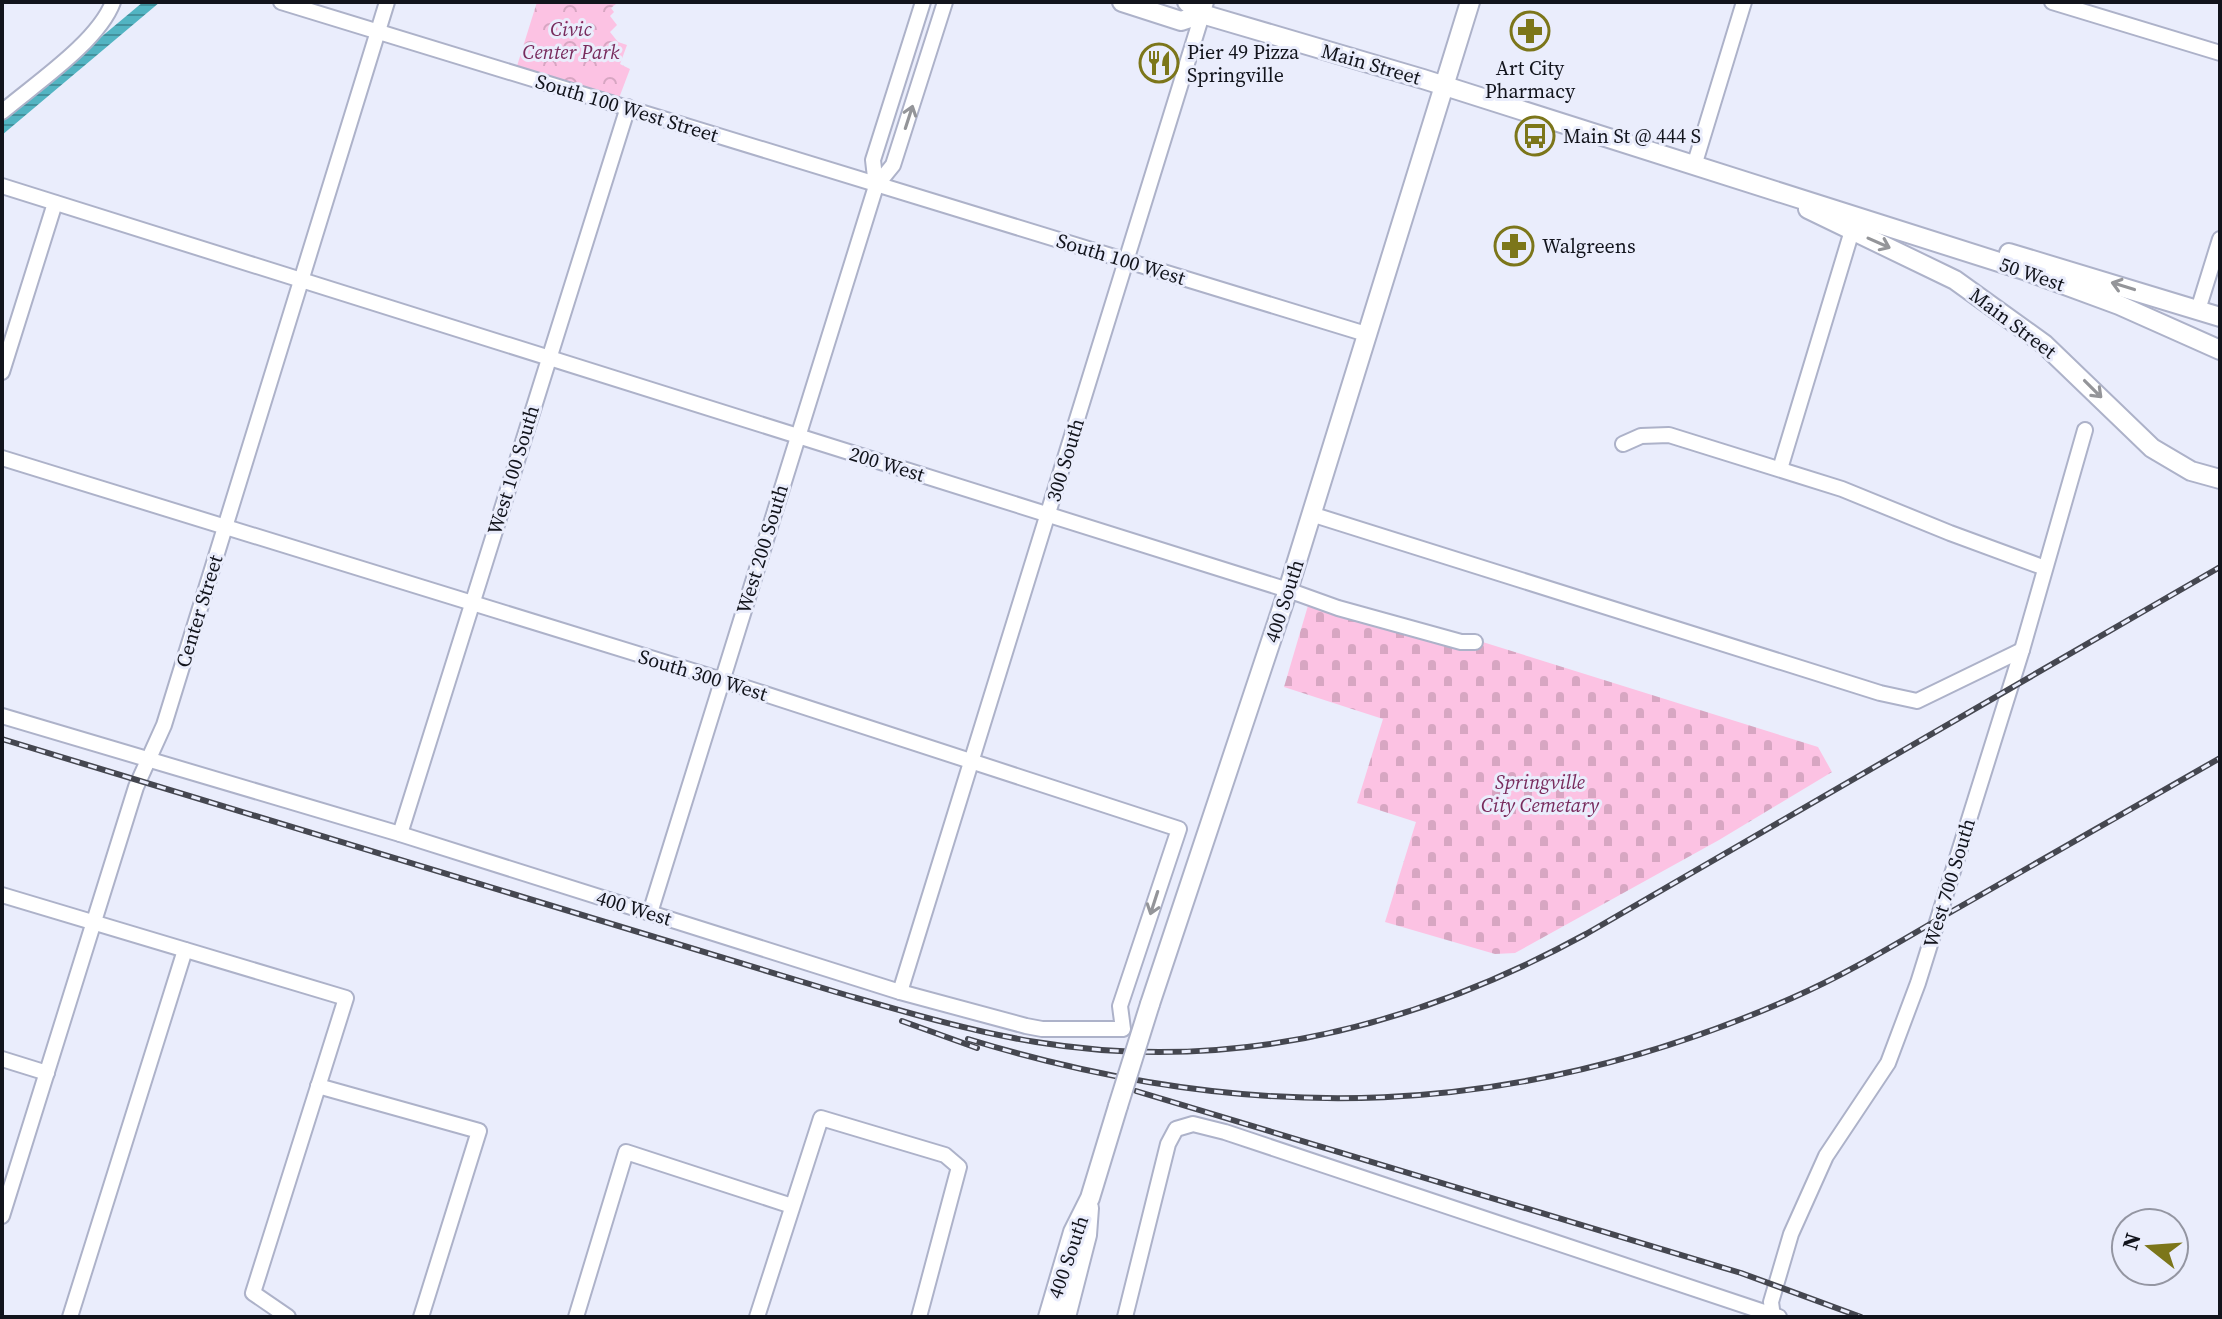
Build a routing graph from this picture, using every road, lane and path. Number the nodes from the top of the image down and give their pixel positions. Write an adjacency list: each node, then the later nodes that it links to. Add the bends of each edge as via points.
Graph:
1 (113, 2): 15 (street, via 94,34)
2 (281, 2): 11 (street, South 100 West Street)
3 (387, 2): 11 (street, Center Street)
4 (923, 2): 18 (street, via 873,160)
5 (945, 2): 18 (street, one-way to 5, via 893,165)
6 (1122, 2): 10 (main road, Main Street, via 1181,21)
7 (1470, 2): 13 (main road, 400 South)
8 (1744, 2): 16 (street)
9 (2052, 2): 12 (street)
10 (1198, 6): 13 (main road, Main Street); 22 (street, 300 South)
11 (377, 32): 14 (street, South 100 West Street); 23 (street, Center Street)
12 (2220, 53)
13 (1445, 86): 16 (main road, Main Street); 26 (main road, 400 South)
14 (628, 107): 18 (street, South 100 West Street); 28 (street, West 100 South)
15 (2, 112)
16 (1694, 166): 20 (main road, Main Street)
17 (2, 186): 19 (street, 200 West)
18 (876, 186): 22 (street, South 100 West); 31 (street, West 200 South)
19 (55, 203): 23 (street, 200 West); 29 (street)
20 (1849, 220): 24 (main road, Main Street, one-way to 20, via 1873,212); 27 (main road, 50 West, via 2078,290); 34 (street); 35 (main road, Main Street, one-way to 35, via 1986,301 2056,354 2152,448 2191,471)
21 (2220, 239): 24 (street)
22 (1126, 260): 26 (street, South 100 West); 37 (street, 300 South)
23 (301, 281): 28 (street, 200 West); 38 (street, Center Street)
24 (2198, 310): 25 (main road, Main Street)
25 (2220, 317)
26 (1366, 334): 36 (main road, 400 South)
27 (2220, 350)
28 (548, 357): 31 (street, 200 West); 41 (street, West 100 South)
29 (2, 372)
30 (2085, 430): 39 (street, West 700 South)
31 (797, 436): 37 (street, 200 West); 44 (street, West 200 South)
32 (1623, 444): 34 (street, via 1641,436 1669,435)
33 (2, 458): 38 (street, South 300 West)
34 (1780, 469): 39 (street)
35 (2220, 479)
36 (1311, 514): 40 (main road, 400 South); 43 (street, via 1917,701)
37 (1049, 515): 40 (street, 200 West); 47 (street, 300 South)
38 (224, 527): 41 (street, South 300 West); 46 (street, Center Street)
39 (2045, 568): 43 (street, West 700 South)
40 (1288, 590): 42 (street, 200 West); 58 (main road, 400 South, bridge)
41 (472, 603): 44 (street, South 300 West); 48 (street, West 100 South)
42 (1475, 642)
43 (2022, 650): 61 (street, West 700 South, via 1918,983 1888,1063 1826,1156 1791,1234 1771,1302)
44 (722, 680): 47 (street, South 300 West); 50 (street, West 200 South)
45 (2, 716): 46 (street, 400 West)
46 (150, 761): 48 (street, 400 West); 51 (street, Center Street, via 136,787)
47 (972, 761): 53 (street, 300 South); 54 (street, South 300 West, one-way to 54, via 1179,829 1120,1006)
48 (400, 834): 50 (street, 400 West)
49 (2, 895): 51 (street)
50 (650, 913): 53 (street, 400 West)
51 (92, 923): 52 (street); 56 (street, Center Street)
52 (185, 950): 57 (street, via 346,998); 62 (street)
53 (900, 992): 54 (street, 400 West, via 1034,1028)
54 (1123, 1029)
55 (2, 1059): 56 (street)
56 (47, 1073): 60 (street, Center Street)
57 (318, 1086): 63 (street, via 253,1293); 64 (street, via 479,1131)
58 (1090, 1198): 68 (main road, 400 South, via 1073,1232); 69 (main road, 400 South, via 1087,1235)
59 (792, 1206): 65 (street, via 626,1152); 66 (street); 67 (street, via 821,1118 945,1155 959,1167)
60 (2, 1216)
61 (1775, 1316): 70 (street, via 1193,1124 1176,1129 1168,1144)
62 (70, 1317)
63 (288, 1317)
64 (421, 1317)
65 (576, 1317)
66 (757, 1317)
67 (919, 1317)
68 (1048, 1317)
69 (1066, 1317)
70 (1125, 1317)

